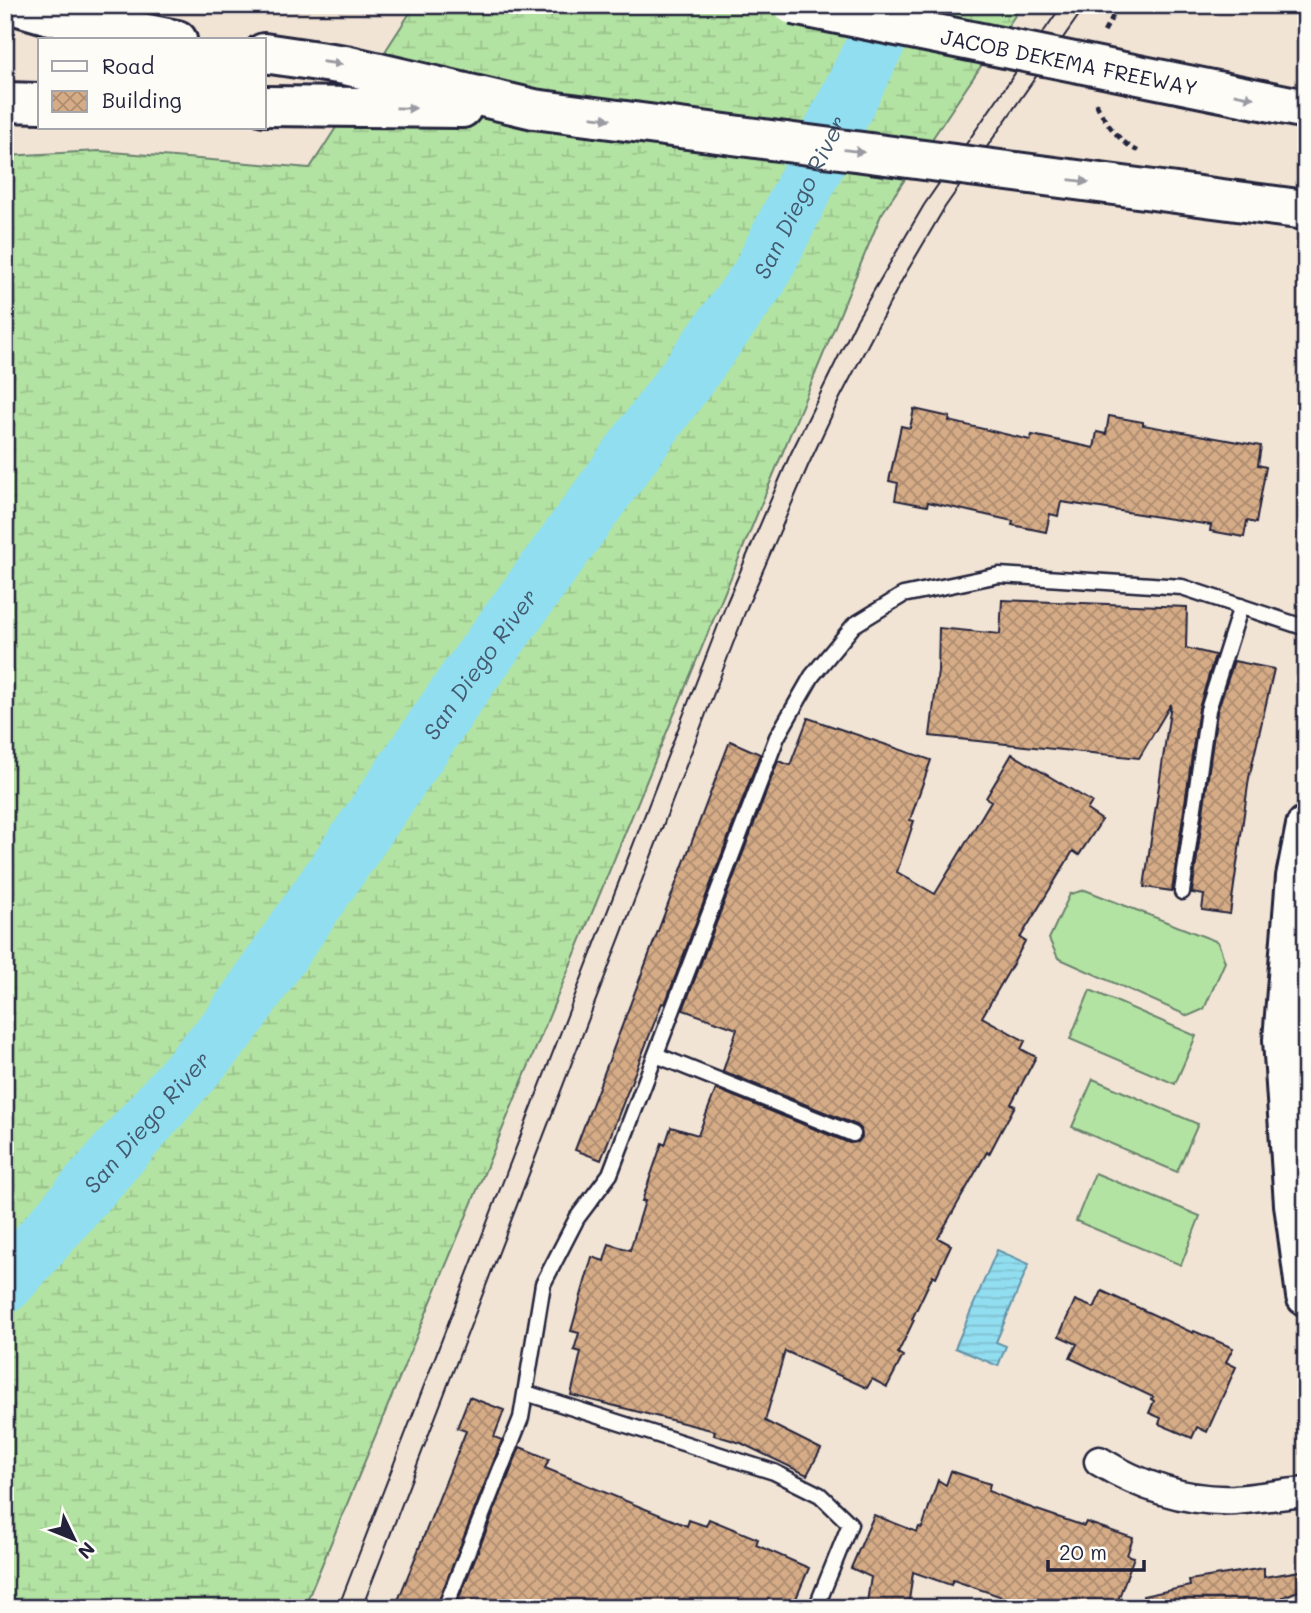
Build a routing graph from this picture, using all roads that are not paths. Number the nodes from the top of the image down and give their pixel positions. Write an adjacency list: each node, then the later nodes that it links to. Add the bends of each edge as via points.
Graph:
1 (15, 5): 3 (main road)
2 (793, 5): 9 (main road, JACOB DEKEMA FREEWAY, one-way to 9, bridge)
3 (167, 38)
4 (266, 53): 8 (main road, one-way to 8, via 345,65)
5 (5, 102): 6 (main road)
6 (38, 103)
7 (266, 106): 8 (main road, one-way to 8)
8 (534, 109): 10 (main road, one-way to 10, bridge)
9 (1306, 109)
10 (1306, 210)
11 (1241, 607): 12 (lane); 14 (lane, via 1208,710); 15 (lane, via 1182,587 999,575 904,595 854,625 812,676 778,737)
12 (1306, 628)
13 (1306, 826): 17 (main road, via 1296,877 1283,1040 1294,1204)
14 (1182, 892)
15 (656, 1055): 16 (lane); 18 (lane, via 610,1174 577,1218 543,1284)
16 (853, 1135)
17 (1306, 1296)
18 (526, 1394): 21 (lane, via 521,1418); 22 (lane, via 774,1472 820,1495 850,1524)
19 (1099, 1461): 20 (street, via 1127,1478 1184,1497 1233,1500)
20 (1306, 1492)
21 (445, 1608)
22 (816, 1608)

